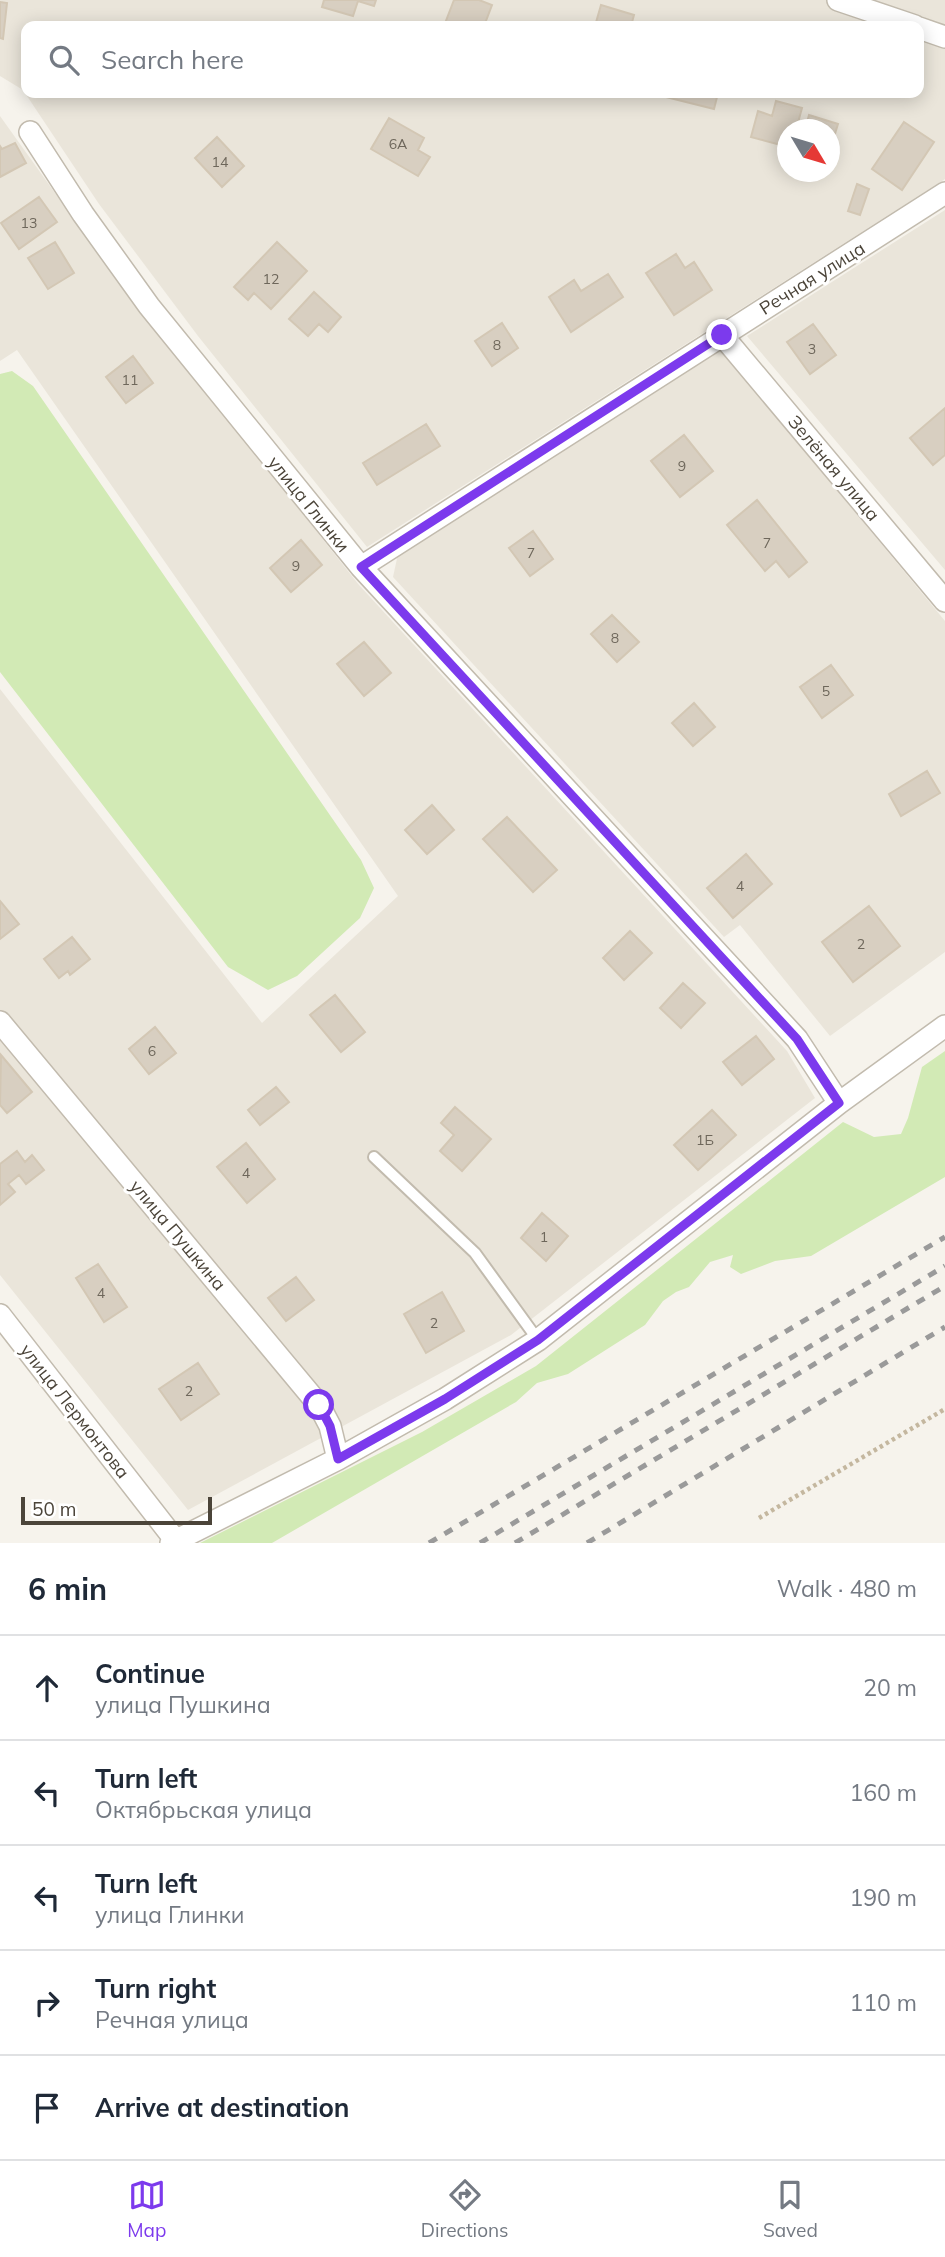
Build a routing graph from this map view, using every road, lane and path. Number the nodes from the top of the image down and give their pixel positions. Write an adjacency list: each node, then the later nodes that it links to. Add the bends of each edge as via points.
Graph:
1 (838, 0): 2 (street)
2 (899, 21)
3 (924, 30): 4 (street)
4 (945, 37)
5 (30, 132): 8 (street, улица Глинки, via 149,306)
6 (945, 193): 7 (street, Речная улица)
7 (722, 335): 8 (street, Речная улица); 9 (street, Зелёная улица)
8 (361, 567): 12 (street, улица Глинки, via 797,1039)
9 (945, 601)
10 (0, 1022): 17 (street, улица Пушкина, via 319,1405)
11 (945, 1026): 12 (street)
12 (839, 1103): 15 (street)
13 (374, 1157): 15 (lane, via 475,1253)
14 (0, 1315): 19 (street, улица Лермонтова)
15 (538, 1340): 17 (street)
16 (945, 1409): 18 (path)
17 (338, 1459): 19 (street)
18 (759, 1518)
19 (173, 1542)

